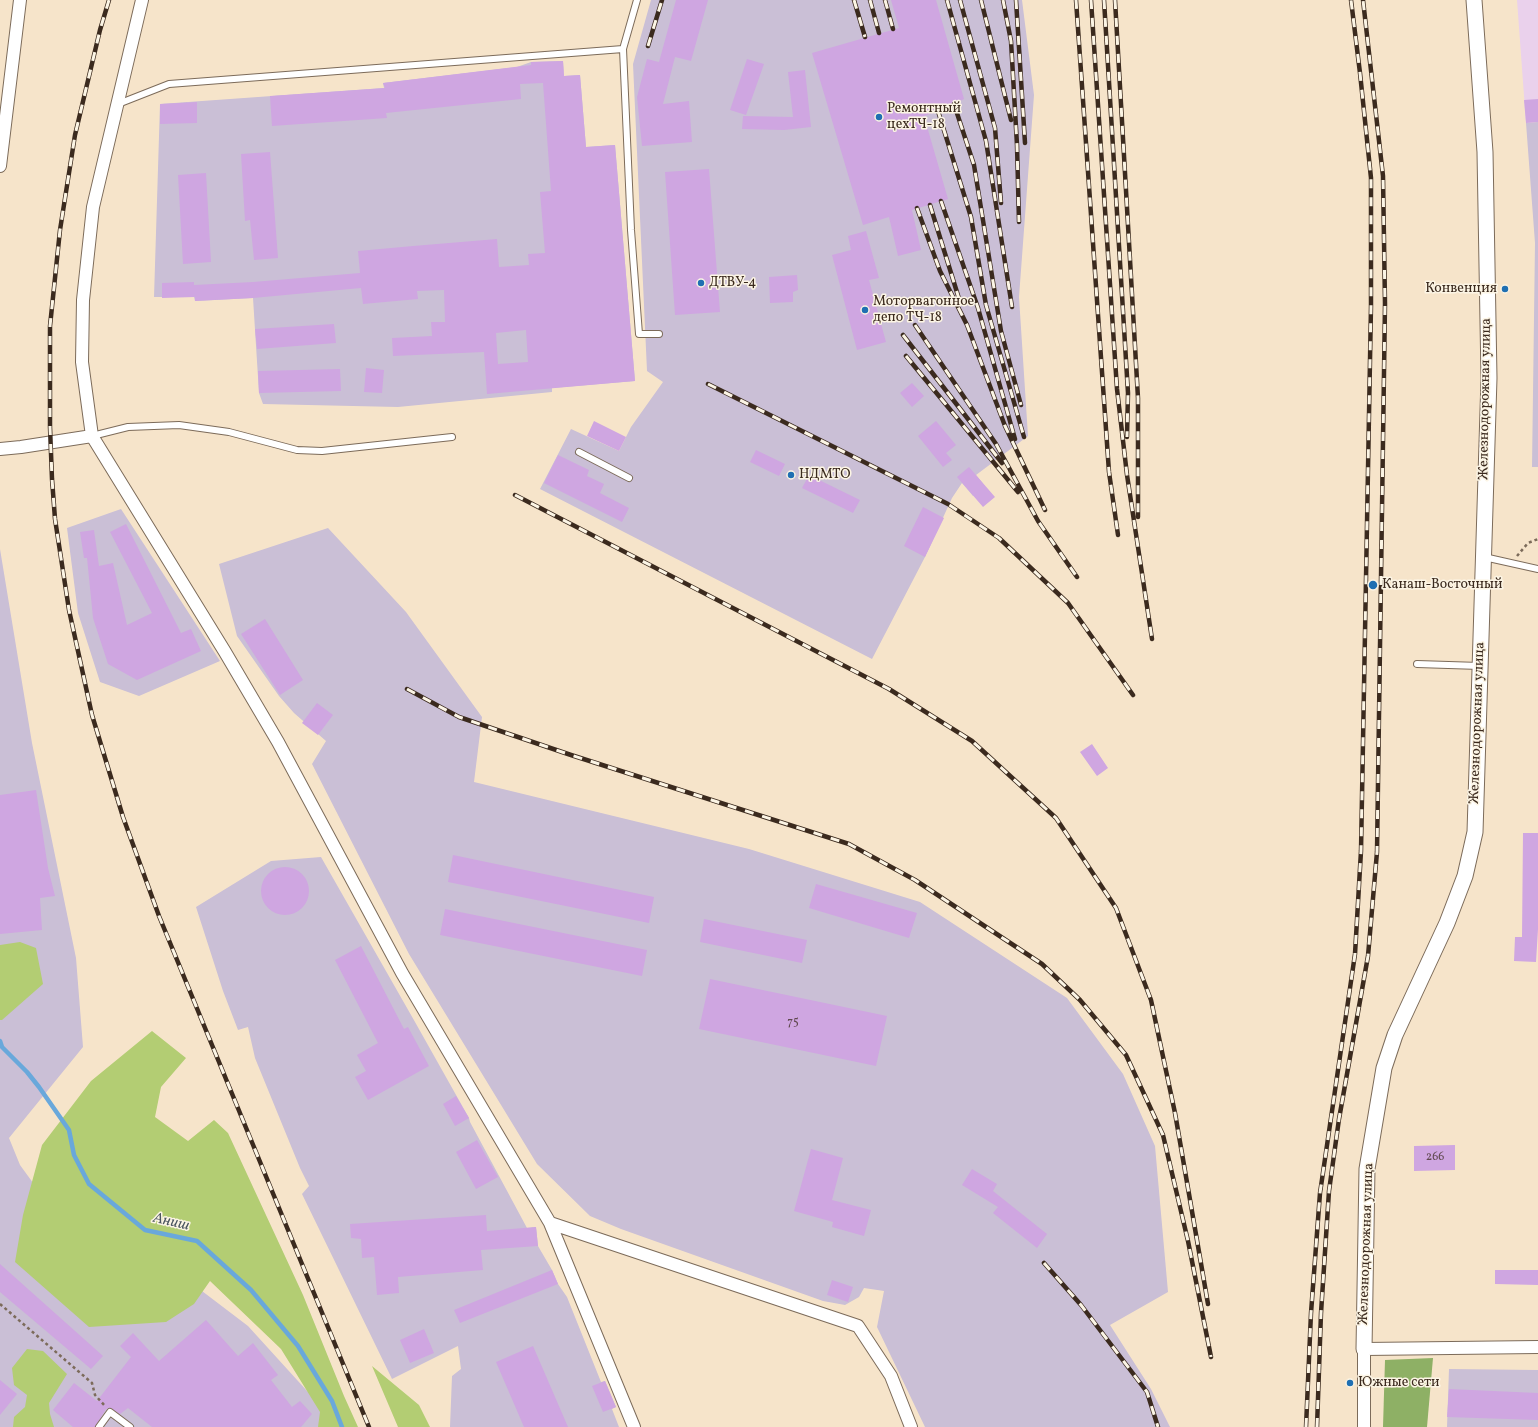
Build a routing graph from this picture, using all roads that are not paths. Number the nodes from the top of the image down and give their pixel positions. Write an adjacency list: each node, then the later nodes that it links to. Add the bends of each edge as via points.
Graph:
1 (20, 0): 7 (street)
2 (142, 0): 6 (street)
3 (637, 0): 5 (lane)
4 (1474, 0): 14 (street, Железнодорожная улица, via 1485,152 1489,378)
5 (623, 49): 6 (lane, via 169,84); 8 (lane, via 631,230 639,334)
6 (117, 104): 9 (street, via 93,207 83,300 82,362)
7 (0, 166)
8 (659, 334)
9 (92, 436): 10 (lane, via 128,427 179,425 229,432 298,450 322,451); 11 (street); 18 (street, via 278,742 402,974)
10 (452, 436)
11 (0, 449)
12 (579, 452): 13 (lane)
13 (630, 478)
14 (1483, 557): 15 (lane); 17 (street, Железнодорожная улица)
15 (1538, 569)
16 (1417, 664): 17 (lane)
17 (1480, 666): 20 (street, Железнодорожная улица, via 1475,832 1465,876 1447,923 1395,1035 1384,1068 1367,1169)
18 (550, 1223): 23 (street); 24 (street, via 858,1326 891,1376)
19 (1538, 1347): 20 (street)
20 (1364, 1349): 25 (street, Железнодорожная улица)
21 (99, 1427): 22 (lane, via 110,1412)
22 (130, 1427)
23 (634, 1427)
24 (911, 1427)
25 (1364, 1427)

